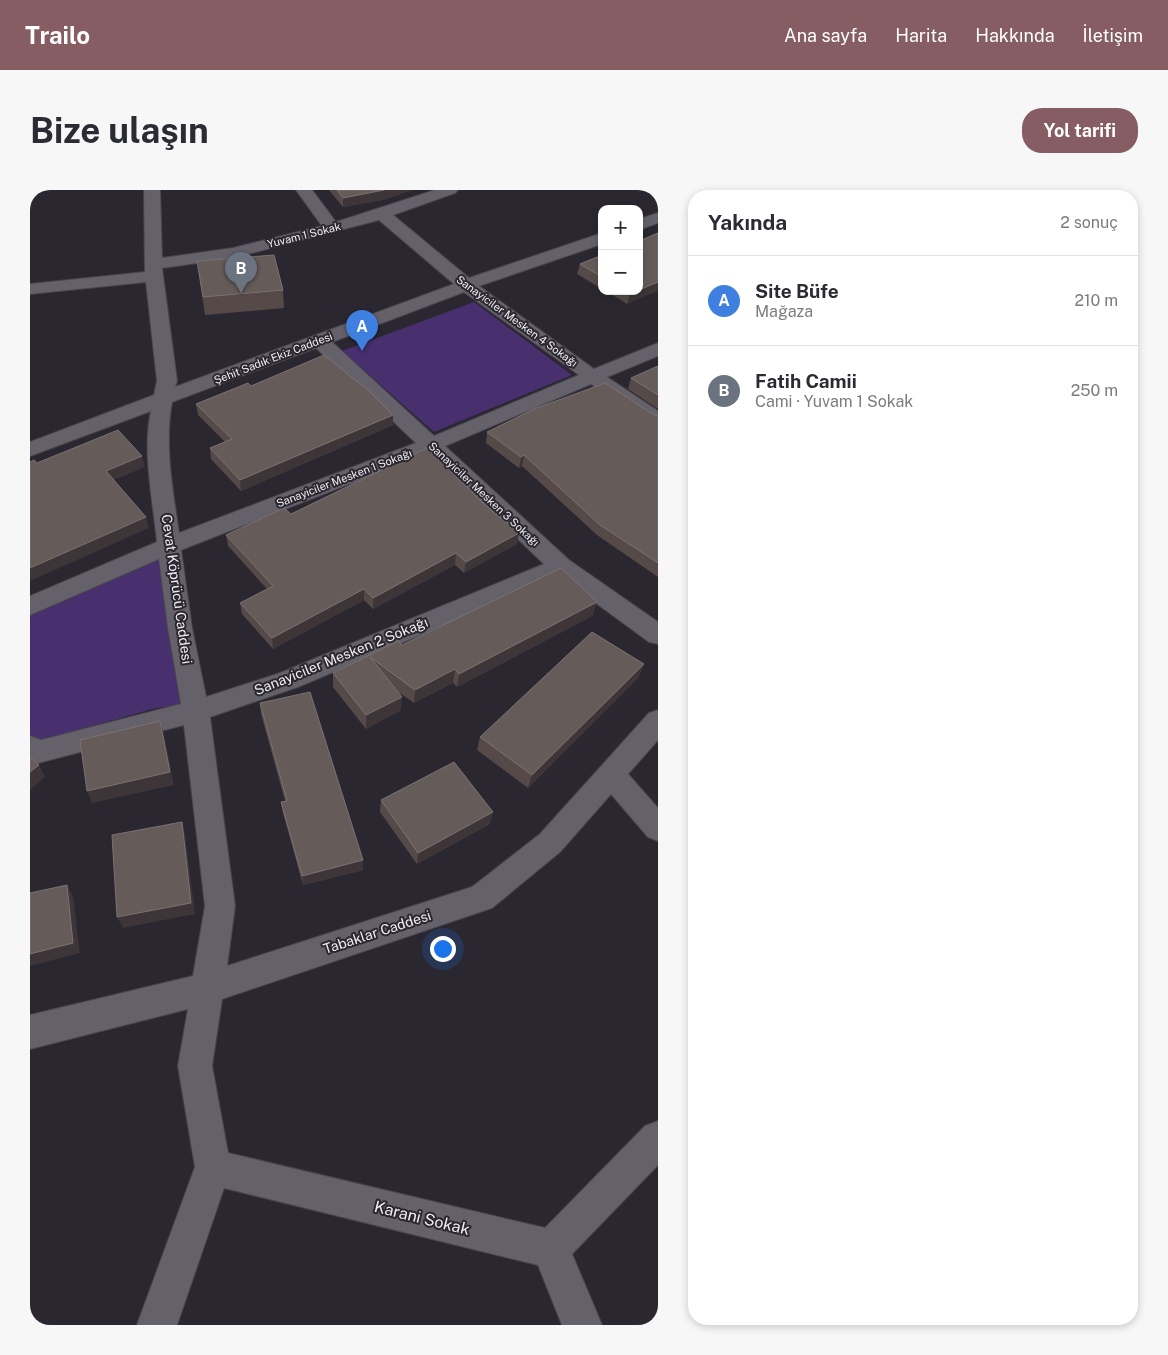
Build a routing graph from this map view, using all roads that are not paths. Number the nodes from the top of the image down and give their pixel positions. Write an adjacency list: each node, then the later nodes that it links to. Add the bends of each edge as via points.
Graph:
1 (152, 190): 9 (street, Cevat Köprücü Caddesi)
2 (304, 190): 7 (street)
3 (450, 190): 4 (street, Yuvam 1 Sokak)
4 (382, 214): 7 (street, Yuvam 1 Sokak); 10 (street, Sanayiciler Mesken 4 Sokağı)
5 (658, 218): 6 (street)
6 (643, 224)
7 (332, 228): 9 (street, Yuvam 1 Sokak)
8 (598, 239): 10 (street, Şehit Sadık Ekiz Caddesi)
9 (154, 270): 11 (street, Yuvam 1 Sokak); 15 (street, Cevat Köprücü Caddesi, via 167,381)
10 (466, 285): 12 (street, Şehit Sadık Ekiz Caddesi); 14 (street, Sanayiciler Mesken 4 Sokağı)
11 (30, 289)
12 (319, 340): 15 (street, Şehit Sadık Ekiz Caddesi); 17 (street, Sanayiciler Mesken 3 Sokağı)
13 (658, 350): 14 (street, Sanayiciler Mesken 1 Sokağı)
14 (592, 376): 16 (street, Sanayiciler Mesken 4 Sokağı); 17 (street, Sanayiciler Mesken 1 Sokağı)
15 (161, 402): 18 (street, Şehit Sadık Ekiz Caddesi); 19 (street, Cevat Köprücü Caddesi, via 158,423 161,481)
16 (658, 420)
17 (432, 444): 19 (street, Sanayiciler Mesken 1 Sokağı); 20 (street, Sanayiciler Mesken 3 Sokağı)
18 (30, 449)
19 (170, 545): 21 (street, Sanayiciler Mesken 1 Sokağı); 23 (street, Cevat Köprücü Caddesi, via 180,628)
20 (561, 566): 22 (street, Sanayiciler Mesken 3 Sokağı); 23 (street, Sanayiciler Mesken 2 Sokağı, via 289,680)
21 (30, 606)
22 (658, 636)
23 (196, 711): 25 (street, Sanayiciler Mesken 2 Sokağı, via 38,752); 28 (street, Cevat Köprücü Caddesi, via 220,906)
24 (658, 721): 26 (street, Tabaklar Caddesi)
25 (30, 747)
26 (610, 774): 27 (street); 28 (street, Tabaklar Caddesi, via 550,842 481,898)
27 (658, 828)
28 (207, 988): 29 (street, Tabaklar Caddesi); 31 (street, Cevat Köprücü Caddesi, via 195,1066)
29 (30, 1032)
30 (658, 1140): 32 (street)
31 (213, 1167): 32 (street, Karani Sokak); 33 (street)
32 (551, 1249): 34 (street)
33 (156, 1325)
34 (582, 1325)

